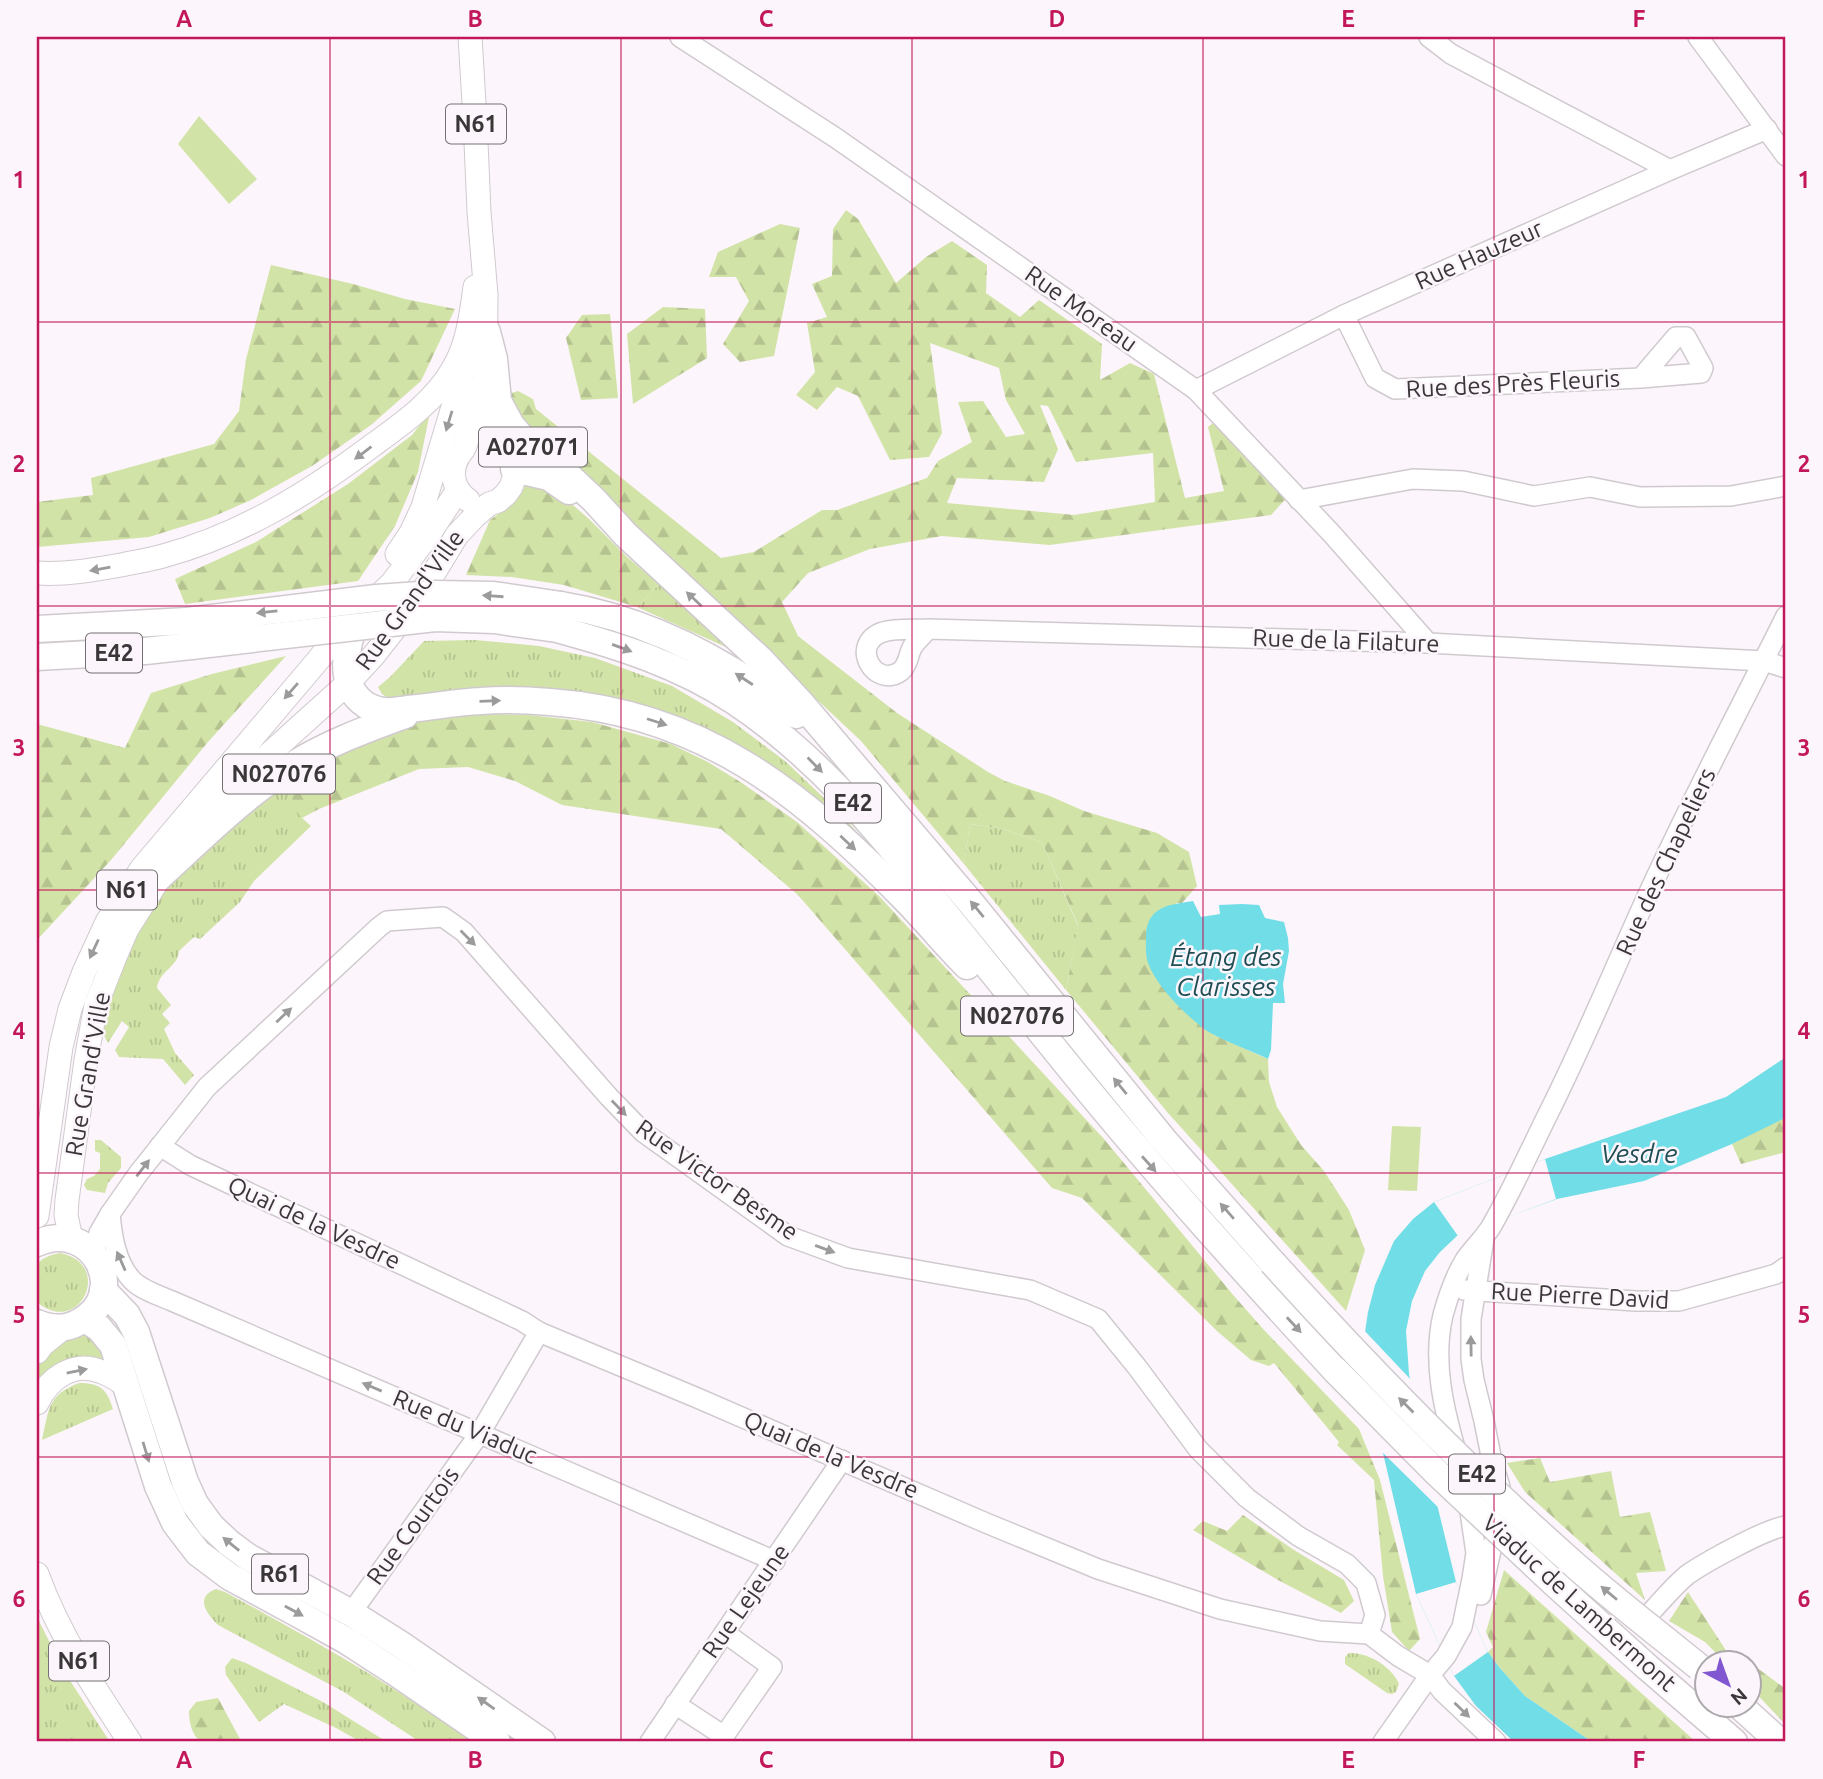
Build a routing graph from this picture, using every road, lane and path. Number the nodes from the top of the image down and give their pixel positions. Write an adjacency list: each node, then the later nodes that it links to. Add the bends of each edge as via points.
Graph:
1 (470, 37): 8 (main road, Rue Grand'Ville / N61)
2 (680, 37): 13 (street, Rue Moreau, via 836,138)
3 (1429, 37): 7 (street, via 1451,54)
4 (1698, 37): 5 (street)
5 (1767, 129): 6 (street); 7 (street, Rue Hauzeur)
6 (1786, 156)
7 (1670, 170): 10 (street, Rue Hauzeur)
8 (479, 212): 9 (main road, Rue Grand'Ville / N61); 11 (main road, Rue Grand'Ville / N61, via 486,295)
9 (476, 274): 11 (main road, Rue Grand'Ville / N61); 22 (main road, one-way to 22, via 464,345 438,390 390,433 317,486 233,531 162,556 93,570)
10 (1344, 315): 12 (street, Rue des Près Fleuris, via 1375,378 1395,389); 13 (street, Rue Hauzeur)
11 (481, 332): 14 (main road, Rue Grand'Ville / N61, via 485,415); 15 (main road, Rue Grand'Ville / N61); 21 (highway, A027071, via 494,359 499,401 511,425); 29 (main road, one-way to 29, via 411,533)
12 (1641, 378)
13 (1196, 390): 19 (street, Rue Moreau)
14 (501, 446): 15 (main road, via 488,442); 16 (main road, Rue Grand'Ville / N61)
15 (464, 449): 18 (main road, Rue Grand'Ville / N61, via 454,467)
16 (514, 469): 20 (main road, Rue Grand'Ville / N61, via 511,487); 21 (highway, A027071, via 556,481)
17 (1786, 486): 19 (street, via 1731,496 1640,497 1590,487 1534,496 1463,481 1413,479)
18 (458, 490): 20 (main road, Rue Grand'Ville, via 471,501); 25 (main road, Rue Grand'Ville / N61, via 392,583)
19 (1299, 500): 30 (street, Rue Moreau)
20 (489, 504): 34 (main road, Rue Grand'Ville / N61, via 457,535 406,614)
21 (626, 535): 36 (highway, one-way to 21, via 762,661)
22 (37, 573)
23 (1786, 616): 32 (street, Rue des Chapeliers)
24 (559, 617): 28 (highway, E42, bridge, via 494,595 435,594 376,598); 36 (highway, E42, one-way to 24, via 729,669 681,643 591,610); 38 (highway, E42, one-way to 38, via 672,667 733,701 808,758 899,856)
25 (357, 618): 29 (main road, Rue Grand'Ville / N61); 34 (highway, via 346,654)
26 (39, 629): 28 (highway, E42)
27 (928, 629): 30 (street, Rue de la Filature)
28 (189, 633): 31 (highway, E42, via 145,651)
29 (334, 638): 41 (main road, Rue Grand'Ville / N61, one-way to 41, via 142,868 107,922 70,1009)
30 (1428, 643): 32 (street, Rue de la Filature)
31 (37, 657)
32 (1764, 661): 33 (street, Rue de la Filature); 42 (street, Rue des Chapeliers)
33 (1786, 668)
34 (349, 682): 35 (highway, via 368,706 385,711); 37 (main road, Rue Grand'Ville / N61, via 210,811)
35 (423, 708): 37 (highway, N027076, via 363,730 294,764 250,796); 38 (highway, N027076, one-way to 38, via 510,700 591,706 666,725 761,773 863,858)
36 (839, 749): 68 (highway, Viaduc de Lambermont / E42, one-way to 36, bridge, via 1569,1560 1341,1339 1163,1139)
37 (158, 878): 43 (main road, Rue Grand'Ville / N61, via 127,929 96,1005 67,1200)
38 (1075, 1074): 78 (highway, Viaduc de Lambermont / E42, one-way to 78, bridge, via 1139,1153 1335,1370 1554,1583)
39 (160, 1146): 40 (street, Rue Victor Besme, one-way to 39); 54 (street, Quai de la Vesdre, via 190,1165); 67 (street, Rue Victor Besme, one-way to 67, via 207,1087 387,920 443,917 464,932 643,1132 788,1236 848,1258 1030,1290 1098,1319 1198,1450 1247,1499 1347,1564 1366,1583 1375,1615)
40 (110, 1214): 45 (street, Rue Victor Besme); 50 (street, Rue du Viaduc, one-way to 40, via 134,1283 125,1271)
41 (37, 1216)
42 (1489, 1230): 47 (street, via 1465,1261); 49 (street)
43 (71, 1239): 44 (highway, via 47,1238); 45 (highway)
44 (37, 1243)
45 (94, 1254): 48 (highway, via 103,1272)
46 (1786, 1267): 49 (street, Rue Pierre David, via 1776,1274 1679,1301)
47 (1452, 1288): 49 (street, Rue Pierre David); 65 (street, via 1439,1344 1446,1417 1470,1505 1476,1553)
48 (103, 1290): 51 (highway, R61); 53 (highway, via 96,1308)
49 (1476, 1292): 65 (street, one-way to 49, via 1484,1588 1492,1546 1503,1521 1500,1487 1471,1359)
50 (156, 1294): 51 (street); 58 (street, Rue du Viaduc, one-way to 50)
51 (127, 1315): 64 (highway, R61, one-way to 51, via 248,1557 211,1527 185,1482)
52 (37, 1323): 53 (highway)
53 (74, 1324): 55 (main road); 56 (highway, R61, via 100,1328 113,1345)
54 (539, 1332): 58 (street, Rue Courtois); 59 (street, Quai de la Vesdre)
55 (37, 1352)
56 (127, 1386): 57 (main road, one-way to 56, via 48,1384 75,1369 104,1372); 73 (highway, R61, one-way to 73, via 160,1493 198,1553 230,1577 347,1641)
57 (37, 1403)
58 (480, 1433): 61 (street, Rue du Viaduc); 64 (street, Rue Courtois)
59 (842, 1460): 61 (street, Rue Lejeune); 67 (street, Quai de la Vesdre, via 1098,1569 1199,1603 1320,1631)
60 (1786, 1526): 63 (street, via 1688,1575)
61 (775, 1560): 66 (street, Rue Lejeune)
62 (37, 1574): 72 (main road, N61, via 74,1653)
63 (1651, 1611)
64 (351, 1613): 74 (highway, R61, one-way to 64)
65 (1467, 1617): 69 (street)
66 (725, 1633): 70 (street, Rue Lejeune); 70 (street, via 772,1667 724,1736)
67 (1369, 1633): 69 (street)
68 (1694, 1664)
69 (1430, 1675): 76 (street); 77 (street, one-way to 77)
70 (675, 1704): 75 (street, Rue Lejeune)
71 (1756, 1720): 79 (highway)
72 (131, 1742)
73 (496, 1742)
74 (542, 1742)
75 (650, 1742)
76 (1383, 1742)
77 (1496, 1742)
78 (1734, 1742)
79 (1780, 1742)

